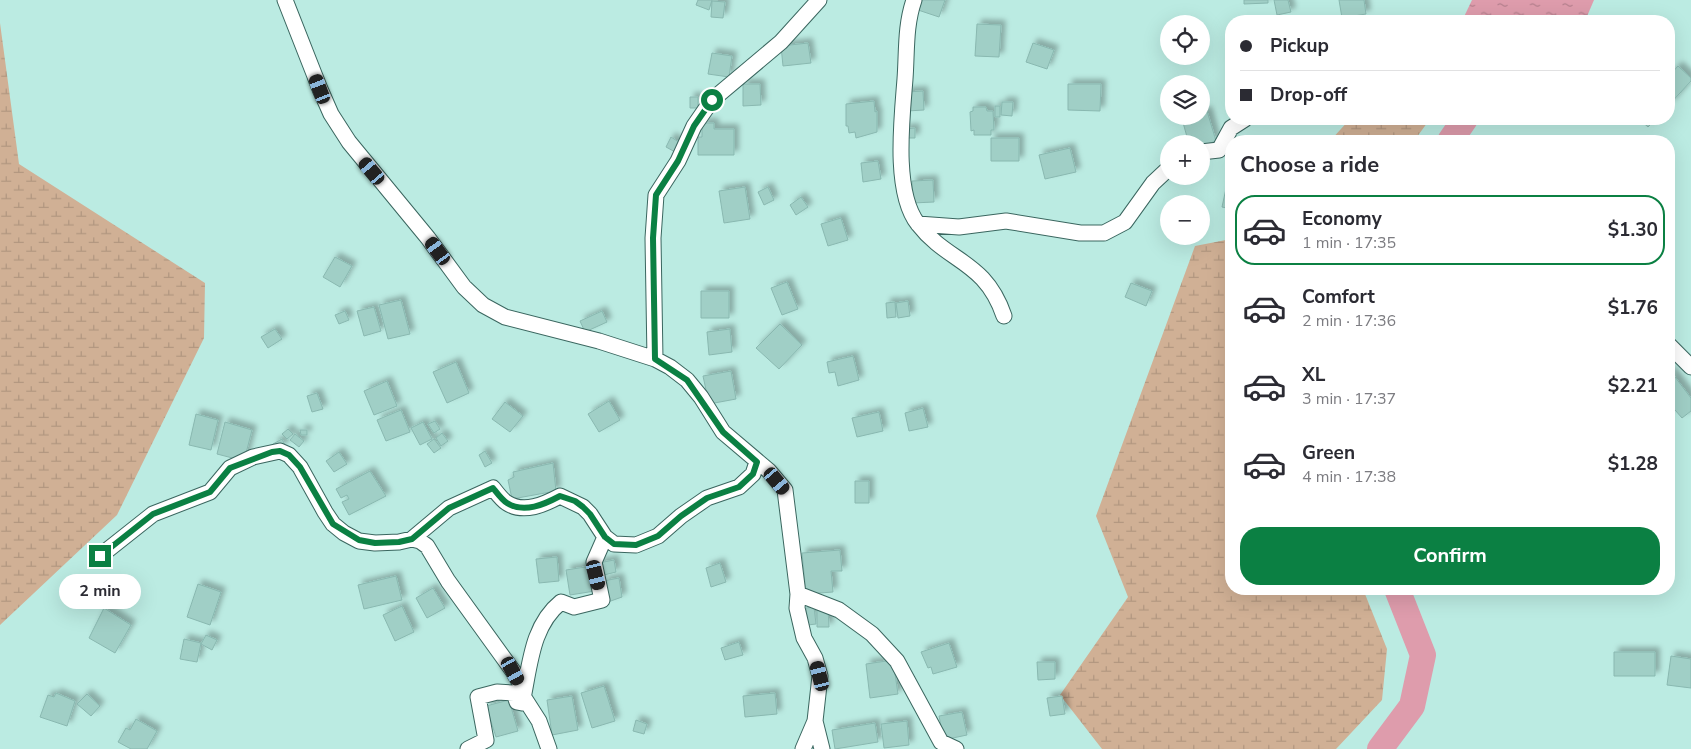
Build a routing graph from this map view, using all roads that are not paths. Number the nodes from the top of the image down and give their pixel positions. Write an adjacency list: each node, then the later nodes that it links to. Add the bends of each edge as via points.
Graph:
1 (285, 0): 12 (street, via 324,97 349,142 464,287 483,305 505,317)
2 (819, 0): 12 (street, via 781,42 712,100 656,195 653,238)
3 (914, 0): 9 (street, via 905,44 901,143 905,196 909,211)
4 (1236, 125): 5 (street)
5 (1228, 135)
6 (1225, 140): 7 (street, via 1219,150)
7 (1210, 151)
8 (1160, 177): 9 (street, via 1126,222 1104,233 1080,233 1006,221 959,227)
9 (918, 224): 10 (street, via 932,239 981,275 992,288)
10 (1004, 316)
11 (1675, 351): 13 (street)
12 (655, 359): 14 (street, via 687,380 723,432)
13 (1691, 367)
14 (757, 462): 15 (street, via 753,474 739,487 707,498 648,542 624,546); 18 (street, via 770,471 785,490)
15 (605, 537): 16 (street, via 590,514 575,501 560,496 542,506 529,508 507,504 493,488 449,508); 19 (street, via 594,562 602,600 574,607 561,602 550,611 538,631)
16 (412, 539): 17 (street, via 375,543 344,533 325,512 300,467 280,451 253,457 230,468 210,492 153,514); 19 (street, via 427,546 448,581 513,671 523,688)
17 (100, 556)
18 (798, 594): 20 (street, via 797,608 804,638 816,658 820,676); 25 (street, via 839,610 872,634 897,661 941,742)
19 (523, 696): 21 (street, via 522,703 517,702 514,692 478,697 486,740); 22 (street, via 539,721)
20 (816, 722): 23 (street); 24 (street)
21 (468, 749)
22 (549, 749)
23 (803, 749)
24 (822, 749)
25 (956, 749)

